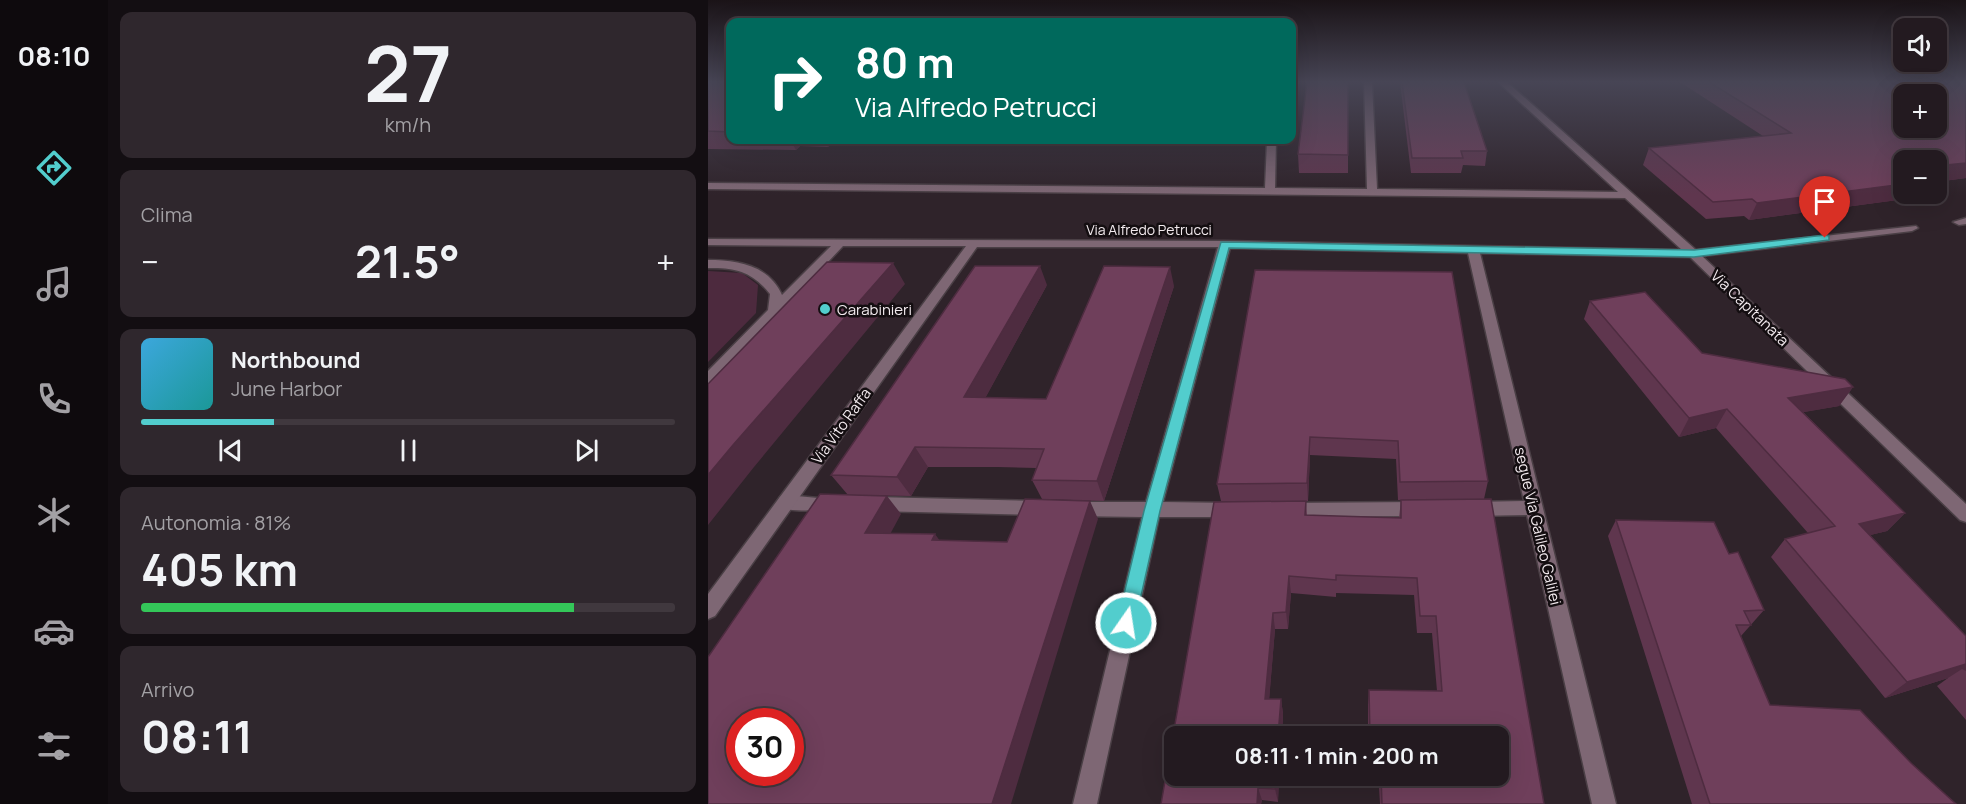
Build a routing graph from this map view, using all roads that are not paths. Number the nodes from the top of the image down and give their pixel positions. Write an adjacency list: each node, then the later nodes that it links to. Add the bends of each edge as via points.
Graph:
1 (1369, 120): 6 (street)
2 (1544, 120): 7 (street, Via Capitanata)
3 (1272, 144): 5 (street)
4 (708, 186): 5 (street)
5 (1270, 192): 6 (street)
6 (1372, 192): 7 (street)
7 (1627, 195): 14 (street, Via Capitanata)
8 (1912, 228): 14 (street, Via Alfredo Petrucci)
9 (708, 242): 11 (street, Via Alfredo Petrucci)
10 (974, 243): 11 (street, Via Alfredo Petrucci); 12 (street, Via Alfredo Petrucci); 18 (street, Via Vito Raffa)
11 (839, 244): 16 (street)
12 (1225, 244): 13 (street, Via Alfredo Petrucci); 24 (street)
13 (1473, 248): 14 (street, Via Alfredo Petrucci); 21 (street, segue Via Galileo Galilei)
14 (1694, 254): 25 (street, Via Capitanata)
15 (708, 264): 16 (street, via 741,266 760,273 776,294)
16 (774, 311): 17 (street)
17 (708, 380)
18 (786, 502): 19 (street); 26 (street, Via Vito Raffa)
19 (821, 503)
20 (853, 503): 24 (street)
21 (1533, 508): 23 (street); 28 (street, segue Via Galileo Galilei)
22 (1247, 510): 24 (street)
23 (1271, 510)
24 (1152, 511): 27 (street)
25 (1966, 515)
26 (708, 610)
27 (1085, 804)
28 (1604, 804)

